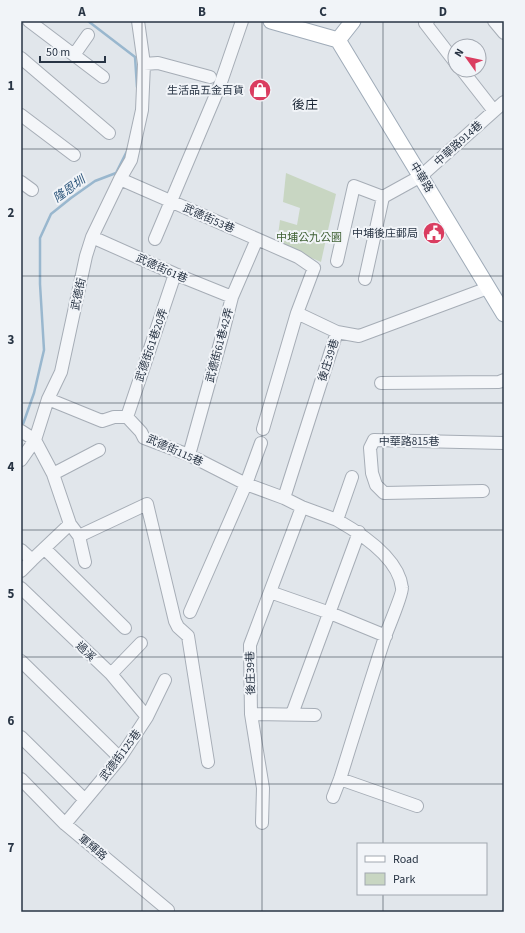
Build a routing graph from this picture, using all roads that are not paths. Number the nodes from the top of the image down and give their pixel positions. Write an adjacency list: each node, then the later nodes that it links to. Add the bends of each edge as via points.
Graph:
1 (25, 21): 9 (street)
2 (29, 21): 14 (street)
3 (138, 21): 16 (street, 武德街)
4 (242, 21): 30 (street, via 220,85)
5 (271, 21): 12 (main road)
6 (353, 21): 12 (main road)
7 (494, 21): 10 (street)
8 (426, 22): 13 (street)
9 (21, 28)
10 (504, 33)
11 (88, 35): 14 (street)
12 (338, 40): 25 (main road, 中華路)
13 (447, 51)
14 (74, 55): 17 (street)
15 (21, 58): 23 (street)
16 (144, 64): 18 (street, via 158,63); 26 (street, 武德街, via 142,110 131,160)
17 (103, 77)
18 (210, 77)
19 (468, 78): 21 (street)
20 (504, 102): 21 (street, 中華路914巷)
21 (494, 111): 25 (street, 中華路914巷)
22 (21, 115): 24 (street)
23 (109, 133)
24 (74, 155)
25 (421, 176): 29 (street, 中華路914巷); 37 (main road, 中華路)
26 (120, 179): 30 (street, 武德街53巷); 31 (street, 武德街)
27 (21, 182): 28 (street)
28 (32, 190)
29 (383, 197): 34 (street, via 354,186); 36 (street)
30 (171, 201): 32 (street); 33 (street, 武德街53巷)
31 (92, 237): 35 (street, 武德街61巷); 44 (street, 武德街, via 61,372)
32 (155, 239)
33 (258, 239): 38 (street, 武德街61巷42弄); 39 (street, 武德街53巷, via 298,257 314,268)
34 (336, 261)
35 (175, 274): 38 (street, 武德街61巷); 45 (street, 武德街61巷20弄)
36 (365, 279)
37 (488, 288): 40 (main road, 中華路); 41 (street, 後庄39巷, via 359,336)
38 (232, 297): 52 (street, 武德街61巷42弄)
39 (297, 313): 41 (street); 46 (street)
40 (504, 314)
41 (337, 332): 58 (street, 後庄39巷)
42 (504, 380): 43 (street)
43 (381, 383)
44 (48, 399): 45 (street, via 102,421); 48 (street, 武德街)
45 (127, 416): 52 (street, 武德街115巷, via 144,438)
46 (263, 429)
47 (21, 430): 48 (street)
48 (35, 440): 53 (street, 武德街); 54 (street)
49 (504, 442): 57 (street, 中華路815巷, via 374,440 370,448 372,473 376,485 384,493)
50 (261, 443): 56 (street)
51 (99, 450): 54 (street)
52 (189, 455): 56 (street, 武德街115巷)
53 (21, 460)
54 (53, 474): 61 (street)
55 (352, 477): 60 (street)
56 (246, 484): 58 (street, 武德街115巷); 71 (street)
57 (483, 491)
58 (284, 498): 59 (street)
59 (302, 507): 60 (street); 70 (street, 後庄39巷)
60 (337, 520): 62 (street)
61 (70, 524): 63 (street); 64 (street)
62 (359, 532): 72 (street); 74 (street, via 378,548 396,570 402,589)
63 (79, 536): 67 (street); 85 (street, via 147,504 175,621 188,636)
64 (45, 549): 66 (street); 73 (street)
65 (21, 550): 66 (street)
66 (32, 560): 68 (street)
67 (85, 562)
68 (21, 571)
69 (21, 588): 77 (street, 過溪)
70 (270, 592): 72 (street); 79 (street, 後庄39巷, via 250,645)
71 (190, 612)
72 (330, 613): 74 (street); 80 (street)
73 (125, 628)
74 (386, 636): 87 (street)
75 (141, 643): 77 (street)
76 (21, 661): 84 (street)
77 (111, 674): 82 (street, 過溪)
78 (166, 680): 82 (street, 武德街125巷)
79 (251, 714): 80 (street); 91 (street, 後庄39巷, via 263,788)
80 (292, 714): 81 (street)
81 (316, 715)
82 (147, 717): 84 (street, 武德街125巷)
83 (21, 737): 89 (street)
84 (120, 758): 89 (street, 武德街125巷)
85 (208, 762)
86 (21, 779): 92 (street, 軍輝路)
87 (340, 779): 88 (street); 90 (street)
88 (333, 797)
89 (85, 800): 92 (street, 武德街125巷)
90 (417, 806)
91 (262, 823)
92 (65, 824): 93 (street, 軍輝路)
93 (168, 910)

